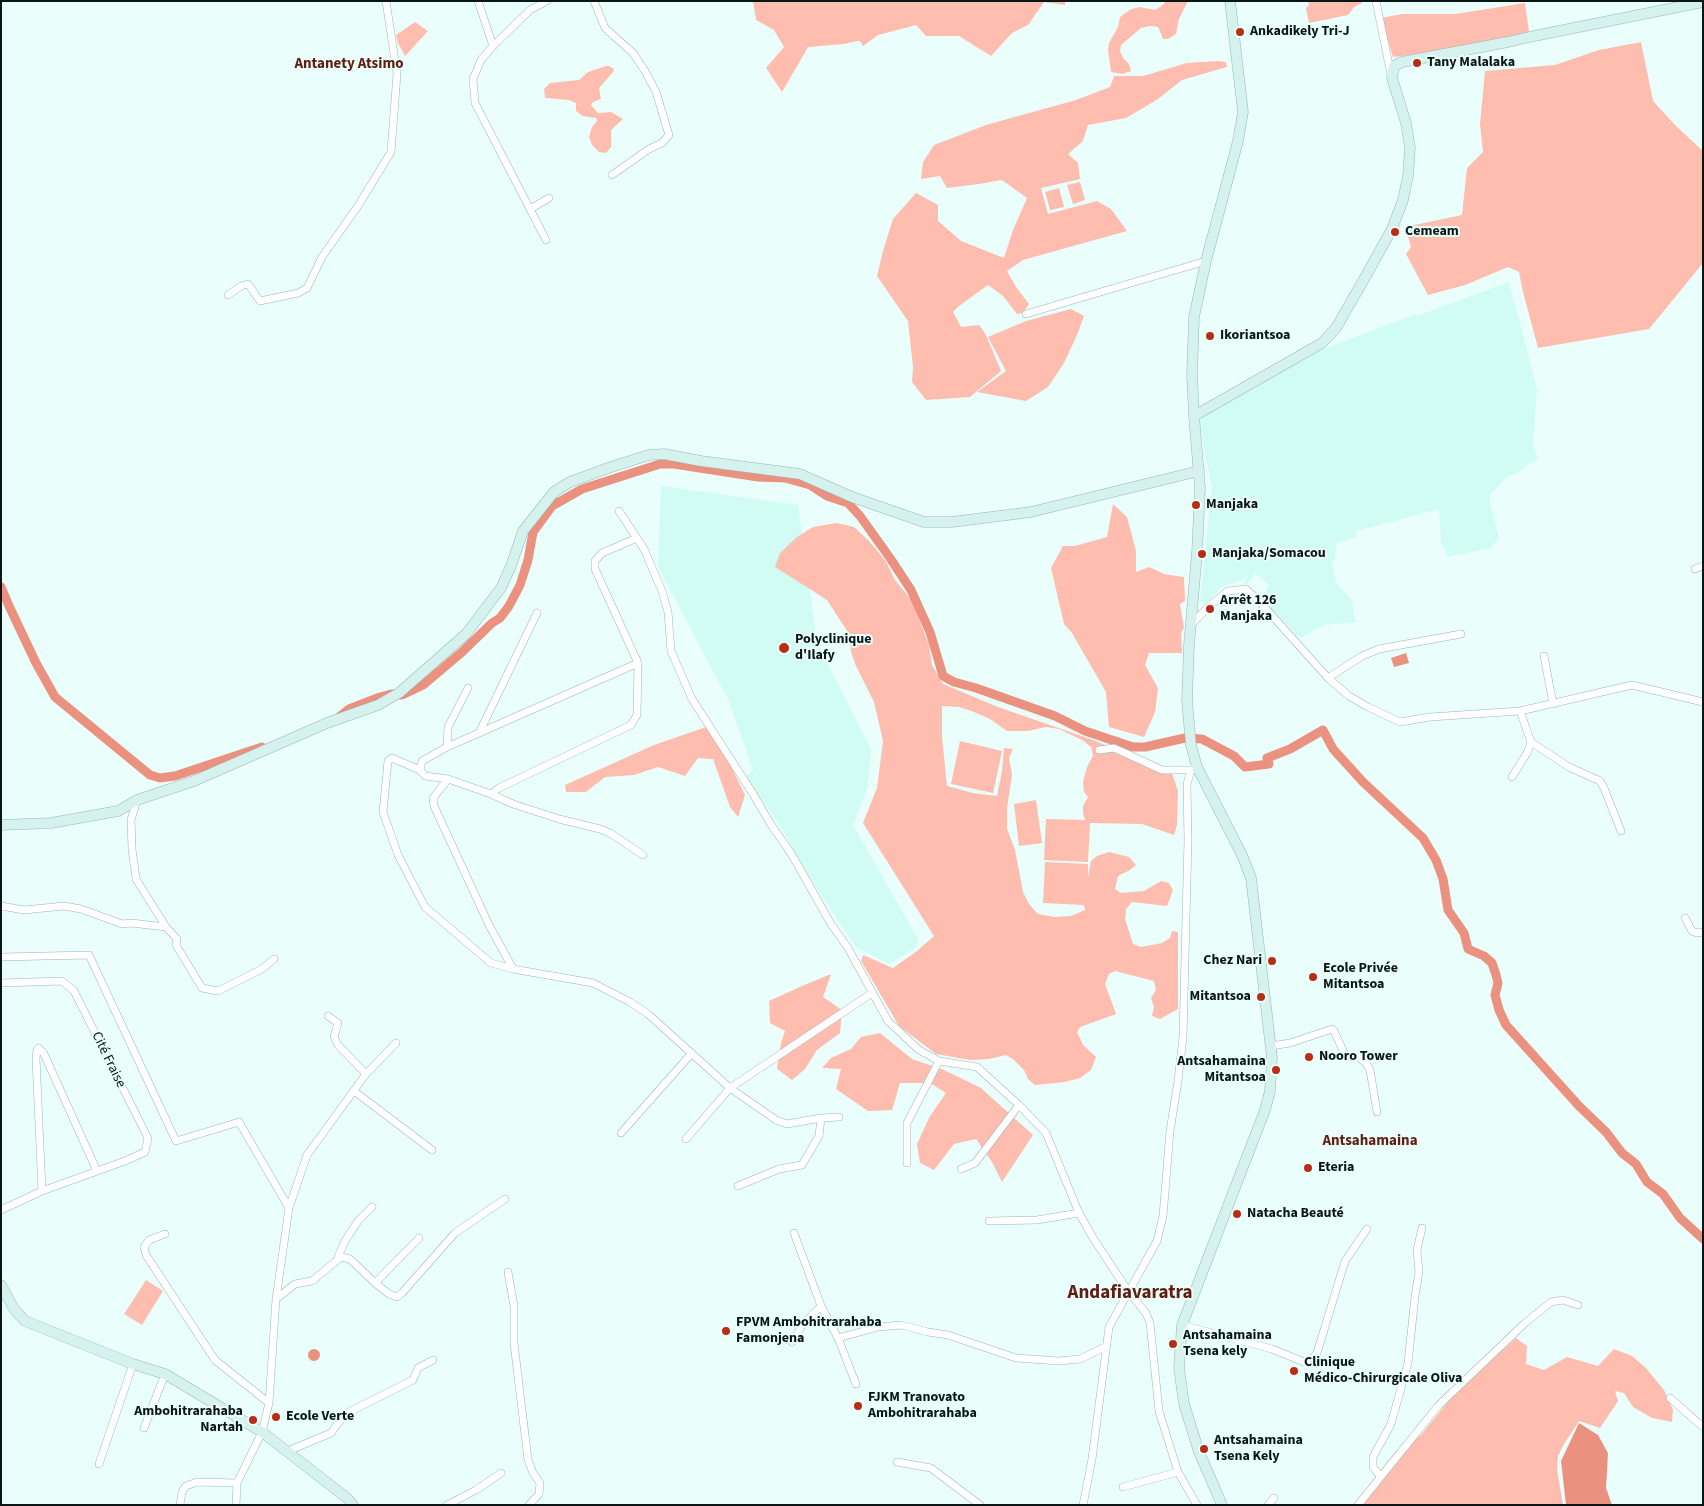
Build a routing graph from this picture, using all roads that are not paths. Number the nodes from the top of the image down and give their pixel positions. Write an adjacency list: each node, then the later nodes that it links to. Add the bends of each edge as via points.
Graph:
1 (386, 1): 15 (street, via 397,74 391,152 322,257 307,288 260,301 248,284)
2 (478, 1): 8 (street)
3 (547, 1): 8 (street, via 530,10)
4 (594, 1): 10 (street, via 604,28 632,53 645,71 656,92 669,134 662,143)
5 (1230, 1): 14 (street, via 1243,112)
6 (1376, 1): 9 (street)
7 (1703, 2): 9 (street, via 1402,62 1394,66)
8 (493, 46): 12 (street, via 481,60 472,79 475,103)
9 (1392, 78): 17 (street, via 1410,148 1403,200 1388,235 1336,328 1322,343)
10 (612, 175)
11 (549, 198): 12 (street)
12 (530, 209): 13 (street)
13 (546, 240)
14 (1206, 261): 16 (street); 17 (street, via 1194,317)
15 (228, 295)
16 (1026, 314)
17 (1194, 416): 18 (street)
18 (1199, 471): 24 (street, via 1197,553); 42 (street, via 1047,509 952,522 924,522 858,500 800,474 664,454 611,467 570,482 554,492 523,530 501,588 466,634 399,693 378,705 327,723 194,781)
19 (619, 511): 20 (street)
20 (637, 538): 27 (street, via 602,553 595,561 595,569); 54 (street, via 662,591 668,612 671,651 692,698 792,856)
21 (1703, 566): 22 (street)
22 (1695, 569)
23 (537, 613): 33 (street)
24 (1190, 625): 28 (street, via 1228,591 1246,589); 37 (street, via 1187,700)
25 (1461, 634): 28 (street, via 1379,649)
26 (1544, 656): 31 (street)
27 (638, 663): 33 (street); 41 (street, via 637,715 631,725)
28 (1328, 678): 32 (street, via 1349,696 1400,722)
29 (468, 688): 35 (street, via 448,728)
30 (1703, 702): 31 (street, via 1632,685)
31 (1553, 704): 32 (street)
32 (1520, 711): 34 (street)
33 (479, 733): 35 (street)
34 (1531, 742): 39 (street); 44 (street, via 1569,767 1600,782)
35 (447, 747): 38 (street, via 422,761)
36 (1099, 750): 37 (street, via 1114,748 1162,770)
37 (1194, 769): 57 (street, via 1242,855 1251,878); 90 (street, via 1187,784 1183,1037 1163,1216 1157,1241)
38 (420, 770): 40 (street, via 425,776); 52 (street, via 392,758 388,760 383,812 398,854 425,907 490,963)
39 (1512, 777)
40 (448, 779): 41 (street); 52 (street, via 433,798 434,806)
41 (491, 794): 45 (street, via 559,819 600,828)
42 (137, 800): 43 (street, via 118,811 51,822); 48 (street, via 131,820 136,879)
43 (1, 825)
44 (1620, 831)
45 (643, 855)
46 (1, 906): 48 (street, via 24,910 64,906 122,924)
47 (1685, 918): 49 (street, via 1692,931)
48 (166, 927): 51 (street, via 177,938 176,945 202,988 218,992 262,969)
49 (1703, 932)
50 (1, 957): 77 (street, via 89,954 176,1142 239,1122)
51 (274, 959)
52 (513, 969): 58 (street, via 592,983 648,1014)
53 (1, 983): 72 (street, Cité Fraise, via 62,982 74,991 148,1138 145,1152)
54 (872, 992): 59 (street, via 888,1020 919,1050); 61 (street)
55 (328, 1016): 60 (street, via 338,1023 334,1037 338,1045)
56 (396, 1043): 60 (street)
57 (1270, 1046): 64 (street, via 1332,1029 1346,1057 1358,1057 1370,1070); 94 (street, via 1272,1071 1265,1110)
58 (692, 1053): 61 (street); 67 (street)
59 (940, 1060): 63 (street, via 977,1067); 70 (street, via 907,1123)
60 (366, 1074): 62 (street)
61 (730, 1088): 66 (street, via 787,1124); 68 (street)
62 (354, 1091): 69 (street); 77 (street, via 307,1155)
63 (1019, 1105): 71 (street, via 975,1163); 79 (street, via 1046,1133)
64 (1377, 1112)
65 (839, 1117): 66 (street)
66 (821, 1118): 73 (street, via 819,1136 802,1165 779,1169)
67 (621, 1133)
68 (686, 1139)
69 (432, 1150)
70 (907, 1163)
71 (961, 1169)
72 (97, 1171): 74 (street); 74 (street, via 39,1048 36,1058)
73 (738, 1186)
74 (42, 1191): 78 (street)
75 (505, 1199): 88 (street, via 455,1233 400,1295 394,1297)
76 (372, 1207): 86 (street, via 358,1222)
77 (288, 1208): 91 (street)
78 (1, 1210)
79 (1079, 1213): 80 (street, via 1037,1220); 90 (street)
80 (989, 1221)
81 (1422, 1228): 112 (street, via 1417,1250 1419,1272 1408,1363 1390,1424 1373,1457 1373,1467)
82 (1367, 1229): 94 (street, via 1345,1261 1317,1353 1312,1360 1304,1362 1272,1349)
83 (794, 1233): 93 (street)
84 (165, 1234): 103 (street, via 149,1240 144,1247 146,1255 215,1360)
85 (419, 1238): 88 (street)
86 (338, 1257): 88 (street, via 350,1259); 91 (street, via 312,1281 295,1284)
87 (508, 1272): 120 (street, via 528,1460 540,1483 539,1494)
88 (375, 1284)
89 (1, 1285): 99 (street, via 25,1321)
90 (1128, 1291): 97 (street, via 1109,1328); 110 (street, via 1150,1323 1158,1411)
91 (276, 1299): 103 (street)
92 (1578, 1305): 112 (street, via 1563,1300 1551,1302 1524,1324 1438,1406)
93 (821, 1306): 95 (street); 96 (street, via 803,1324)
94 (1182, 1325): 124 (street, via 1179,1368 1184,1404 1199,1452)
95 (838, 1338): 97 (street, via 901,1324 948,1335 1016,1358 1080,1359); 101 (street)
96 (792, 1342)
97 (1106, 1347): 122 (street)
98 (433, 1360): 107 (street, via 418,1368 413,1380 345,1414 331,1432)
99 (133, 1364): 100 (street); 109 (street)
100 (164, 1374): 104 (street); 106 (street)
101 (856, 1384)
102 (1670, 1398): 105 (street)
103 (269, 1403): 106 (street)
104 (144, 1428)
105 (1703, 1428)
106 (262, 1432): 107 (street); 113 (street)
107 (288, 1451): 118 (street)
108 (897, 1462): 121 (street, via 931,1468)
109 (99, 1464)
110 (1178, 1472): 114 (street); 123 (street)
111 (501, 1473): 119 (street)
112 (1380, 1476): 126 (street)
113 (237, 1482): 116 (street, via 197,1482 186,1486); 117 (street)
114 (1123, 1487)
115 (1274, 1498): 125 (street)
116 (180, 1505)
117 (236, 1505)
118 (353, 1505)
119 (447, 1505)
120 (529, 1505)
121 (980, 1505)
122 (1083, 1505)
123 (1198, 1505)
124 (1222, 1505)
125 (1268, 1505)
126 (1358, 1505)

